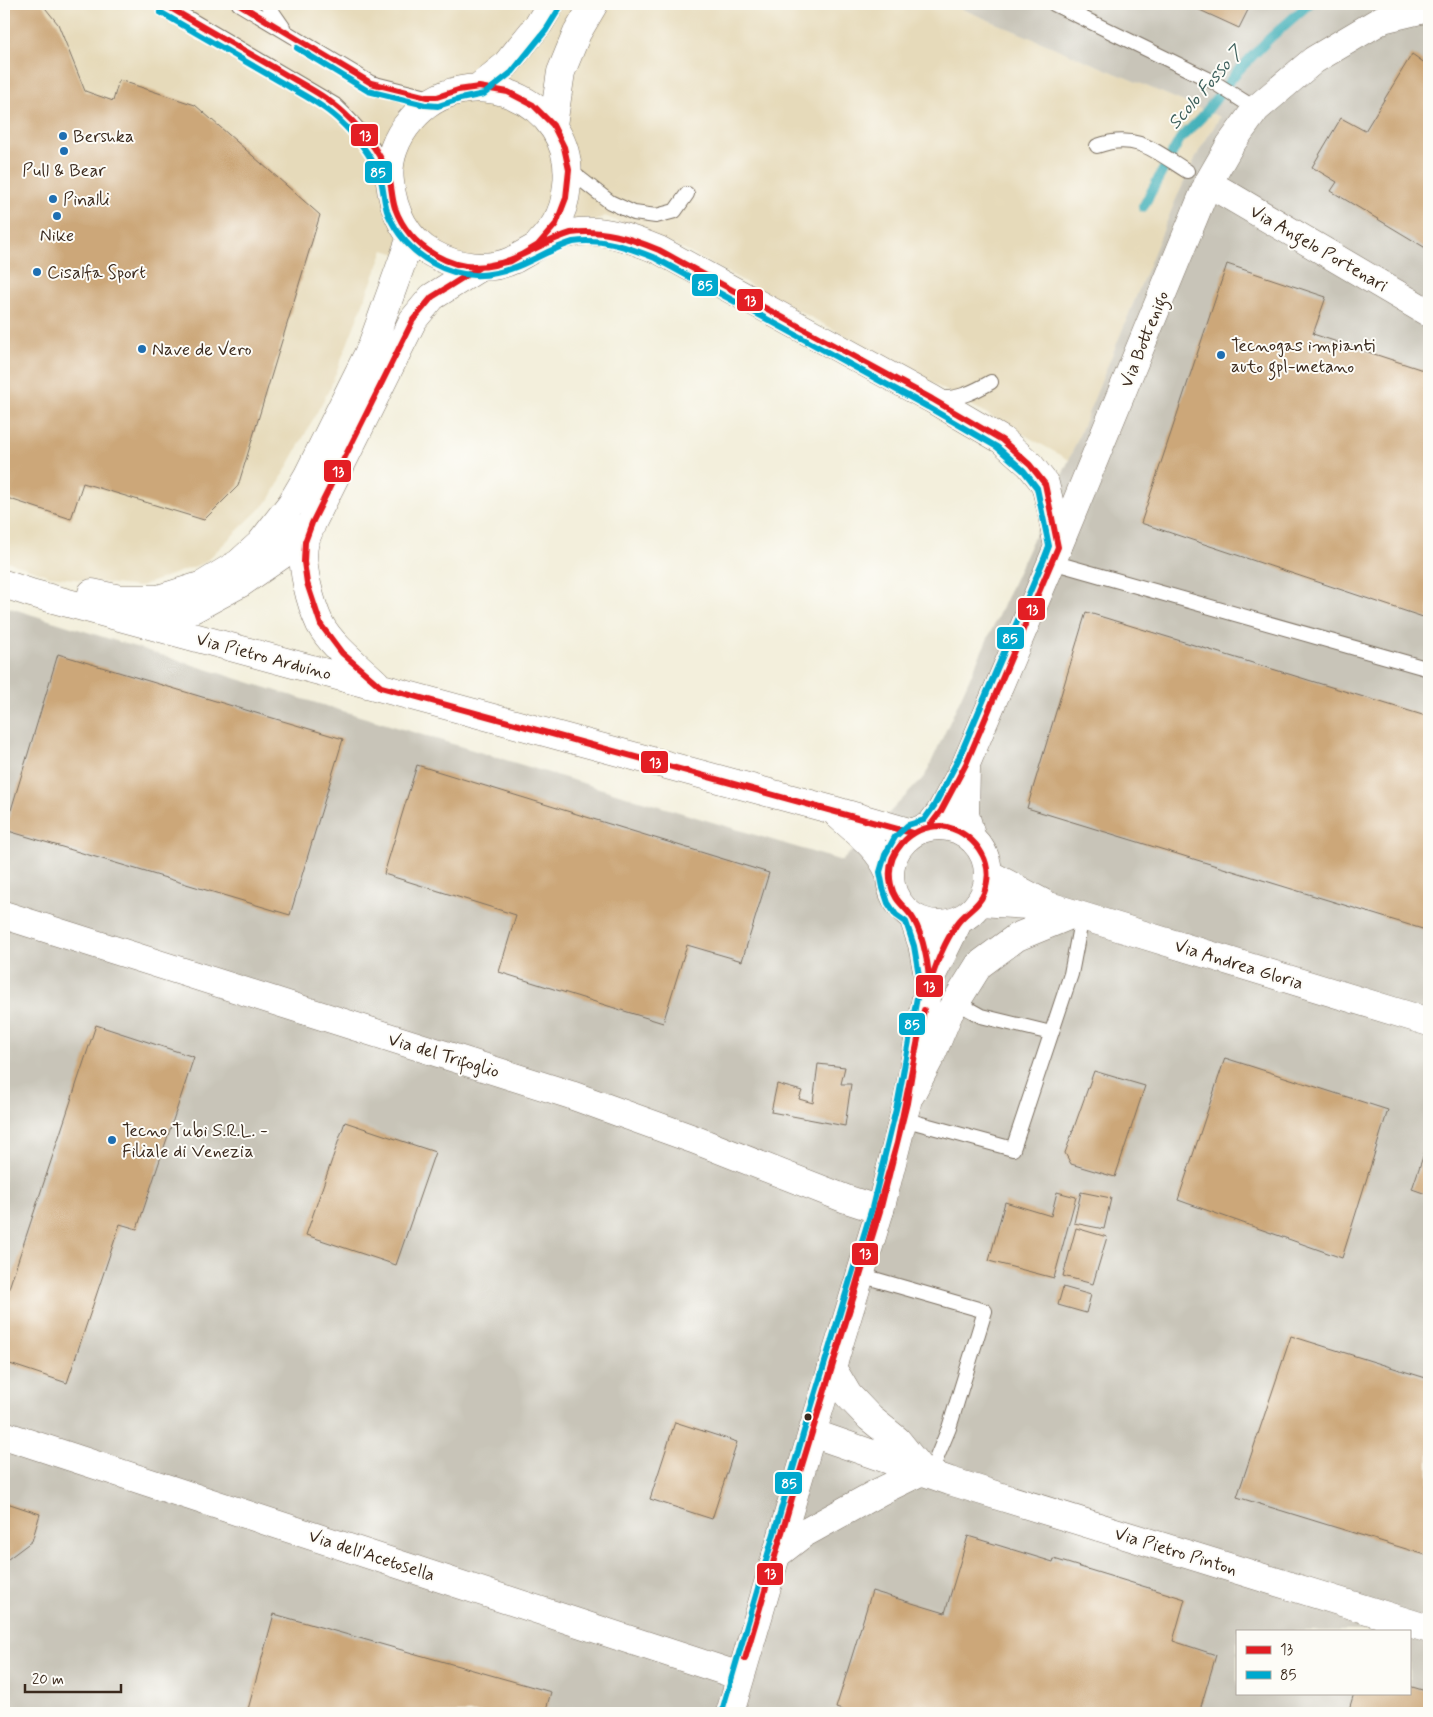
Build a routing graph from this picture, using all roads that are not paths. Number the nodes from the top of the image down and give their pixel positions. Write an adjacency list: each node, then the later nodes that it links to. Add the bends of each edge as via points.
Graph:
1 (164, 4): 15 (lane, via 335,105 368,141)
2 (239, 4): 8 (lane)
3 (267, 4): 8 (lane)
4 (551, 4): 9 (street, via 505,66)
5 (594, 4): 12 (street, via 577,33 561,72)
6 (1054, 4): 11 (lane, via 1210,80)
7 (1429, 8): 11 (street, Via Bottenigo, via 1374,24)
8 (287, 32): 10 (lane, via 371,83)
9 (479, 87): 10 (street); 12 (street, via 508,92 533,105)
10 (437, 97): 15 (street, via 418,111 403,129 393,151)
11 (1247, 103): 16 (street, Via Bottenigo, via 1230,145)
12 (553, 125): 14 (street, via 564,147)
13 (1097, 146): 16 (lane, via 1133,141)
14 (569, 170): 17 (lane, via 610,202 634,213 656,216 675,211); 19 (street, via 566,198 556,224)
15 (389, 175): 18 (street, via 391,197)
16 (1198, 177): 21 (street, Via Angelo Portenari); 25 (street, Via Bottenigo)
17 (687, 194)
18 (411, 237): 20 (street, via 431,253 455,264); 27 (street, via 371,348 308,475 291,504 260,544 239,563 203,585 158,599 120,599 73,589)
19 (538, 245): 20 (street, via 511,261); 23 (street, via 571,233 601,232 659,250)
20 (480, 268): 24 (street, Via Pietro Arduino, via 432,297 413,320)
21 (1429, 313)
22 (991, 382): 23 (lane, via 973,393)
23 (932, 399): 25 (street, via 1002,440 1045,484 1052,509)
24 (312, 523): 28 (street, Via Pietro Arduino, via 283,554 241,583 193,608); 30 (street, Via Pietro Arduino, via 305,542 304,562 307,583 321,625 342,652)
25 (1055, 555): 29 (lane); 31 (street, Via Bottenigo)
26 (4, 584): 27 (street, Via Pietro Arduino)
27 (31, 593): 28 (street, Via Pietro Arduino)
28 (148, 624): 30 (street, Via Pietro Arduino)
29 (1429, 669)
30 (381, 687): 32 (street, Via Pietro Arduino)
31 (966, 764): 33 (street, Via Bottenigo, via 941,811); 34 (street, Via Bottenigo, via 965,814)
32 (834, 810): 33 (street, Via Pietro Arduino); 35 (street, Via Pietro Arduino, via 874,848)
33 (920, 830): 34 (street, via 945,826); 35 (street, via 901,843)
34 (972, 839): 36 (street, via 981,850)
35 (889, 872): 40 (street, via 895,898)
36 (989, 874): 37 (street); 38 (street, Via Andrea Gloria)
37 (980, 902): 38 (street, Via Andrea Gloria); 41 (street)
38 (1068, 912): 43 (street, via 1017,937 979,965); 44 (street, Via Andrea Gloria); 45 (lane, via 1070,974)
39 (4, 915): 47 (street, Via del Trifoglio, via 571,1095)
40 (913, 917): 41 (street, via 943,924); 42 (street)
41 (959, 920): 42 (street)
42 (929, 981): 46 (street)
43 (956, 1002): 45 (lane, via 981,1016); 46 (street)
44 (1429, 1022)
45 (1051, 1033): 46 (lane, via 1013,1149)
46 (905, 1111): 47 (street)
47 (880, 1210): 48 (street)
48 (860, 1275): 49 (street); 52 (lane, via 985,1311 948,1428)
49 (832, 1368): 50 (street); 52 (street, via 848,1395 897,1440)
50 (812, 1433): 52 (street, Via Pietro Pinton); 53 (street)
51 (4, 1435): 55 (street, Via dell'Acetosella)
52 (926, 1473): 53 (street, via 879,1492 803,1534); 54 (street, Via Pietro Pinton)
53 (776, 1555): 55 (street)
54 (1429, 1629)
55 (740, 1676): 56 (street)
56 (730, 1713)

